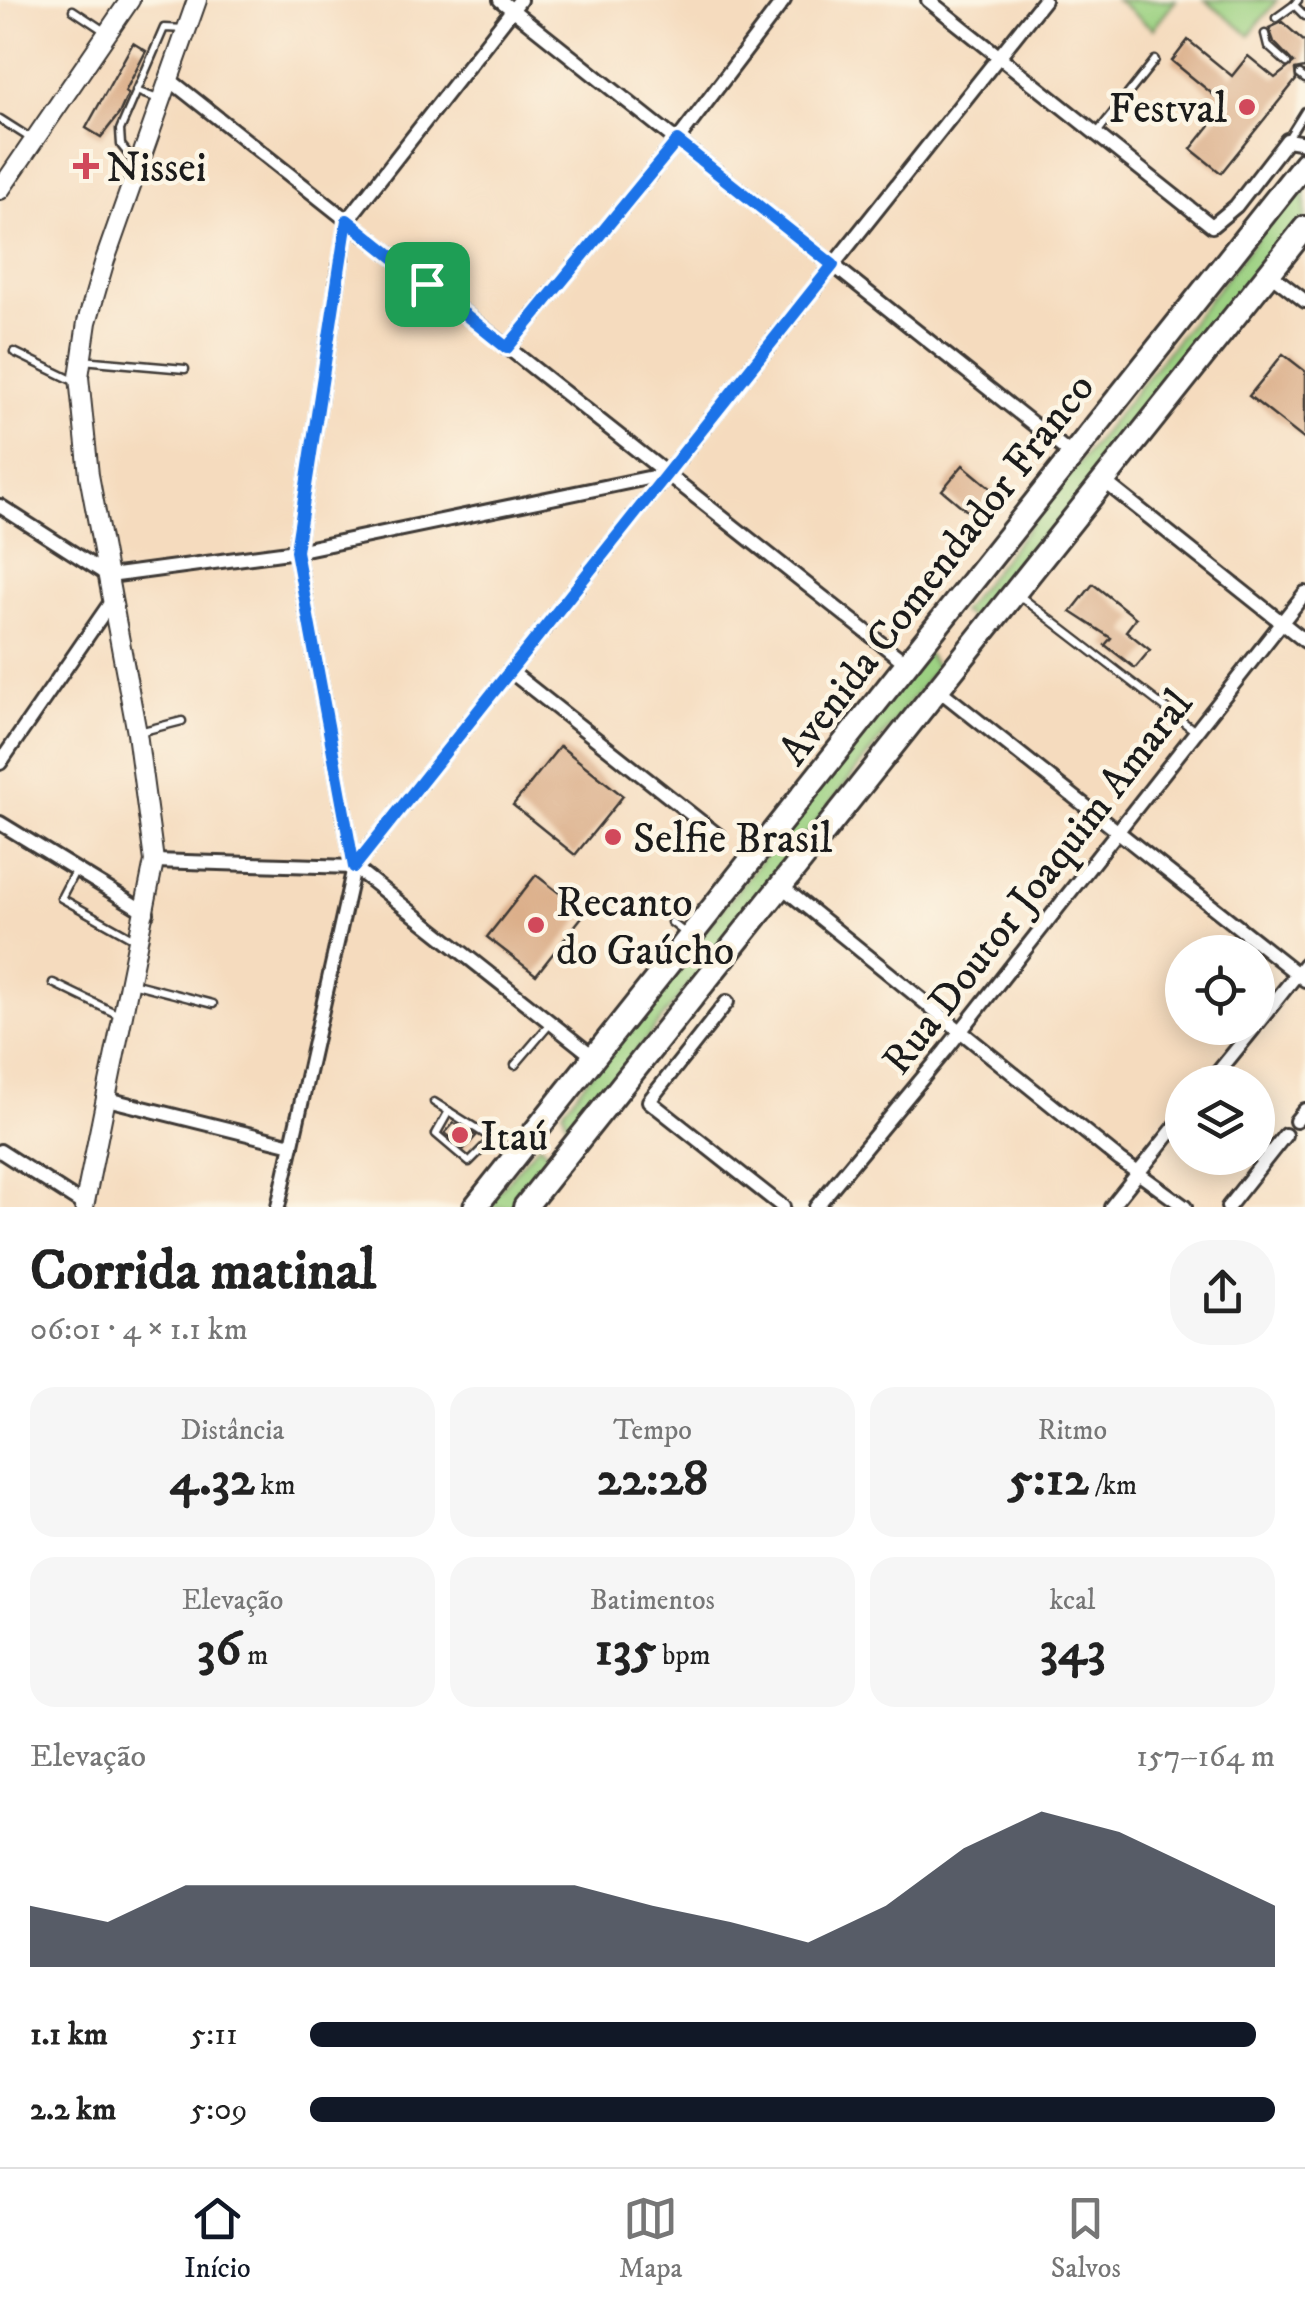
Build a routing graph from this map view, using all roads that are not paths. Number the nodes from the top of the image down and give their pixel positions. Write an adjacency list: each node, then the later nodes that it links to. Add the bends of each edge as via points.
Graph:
1 (130, 0): 13 (main road)
2 (197, 0): 12 (main road)
3 (500, 0): 8 (street)
4 (784, 0): 26 (street)
5 (928, 0): 15 (street)
6 (1044, 0): 15 (street)
7 (1296, 3): 10 (lane); 11 (lane)
8 (516, 5): 26 (street); 33 (street)
9 (73, 10): 13 (lane)
10 (1305, 16)
11 (1276, 18)
12 (187, 30): 18 (main road); 19 (lane, via 164,28)
13 (108, 33): 24 (main road)
14 (1264, 34): 17 (lane)
15 (999, 57): 23 (street); 35 (street)
16 (1155, 60): 23 (lane)
17 (1287, 63)
18 (170, 80): 20 (main road); 33 (street)
19 (136, 91): 20 (lane); 29 (lane, via 120,130 121,145)
20 (162, 100): 29 (main road)
21 (1305, 111): 25 (lane)
22 (0, 119): 24 (lane)
23 (1096, 134): 31 (street, via 1212,226)
24 (34, 140): 30 (main road)
25 (1286, 140): 27 (street); 31 (street)
26 (677, 141): 35 (street); 38 (street)
27 (1305, 143)
28 (1305, 163): 32 (highway, Avenida Comendador Franco)
29 (138, 167): 40 (main road, via 87,322)
30 (2, 182)
31 (1242, 199): 32 (lane)
32 (1264, 214): 43 (highway, Avenida Comendador Franco)
33 (347, 220): 38 (street); 47 (street)
34 (1305, 228): 36 (highway, Avenida Comendador Franco)
35 (833, 265): 43 (street); 44 (street)
36 (1270, 272): 37 (street); 45 (highway, Avenida Comendador Franco)
37 (1305, 301)
38 (507, 348): 44 (street)
39 (14, 352): 42 (lane)
40 (82, 360): 41 (lane); 42 (main road)
41 (185, 369)
42 (80, 383): 48 (main road)
43 (1072, 456): 53 (highway, Avenida Comendador Franco)
44 (667, 474): 47 (street); 56 (street); 57 (street)
45 (1104, 480): 49 (highway, Avenida Comendador Franco); 52 (street)
46 (0, 506): 48 (street)
47 (296, 551): 48 (street); 67 (street)
48 (108, 576): 51 (main road)
49 (1015, 592): 55 (highway, Avenida Comendador Franco); 60 (lane)
50 (1305, 593): 52 (street, Rua Doutor Joaquim Amaral)
51 (113, 599): 61 (main road); 62 (street)
52 (1282, 622): 54 (street); 60 (street, Rua Doutor Joaquim Amaral)
53 (934, 630): 55 (highway, via 959,628); 56 (highway, Avenida Comendador Franco)
54 (1305, 640)
55 (965, 655): 58 (highway, Avenida Comendador Franco)
56 (906, 664): 82 (highway, Avenida Comendador Franco, via 680,930)
57 (510, 671): 65 (street); 67 (street)
58 (938, 689): 64 (street); 69 (highway, Avenida Comendador Franco)
59 (182, 720): 61 (lane)
60 (1195, 731): 64 (street, Rua Doutor Joaquim Amaral)
61 (137, 733): 66 (main road)
62 (0, 763)
63 (0, 823): 68 (street)
64 (1116, 830): 72 (street); 80 (street, Rua Doutor Joaquim Amaral)
65 (720, 838)
66 (154, 861): 67 (street); 70 (main road)
67 (354, 867): 79 (street); 93 (street)
68 (76, 870): 70 (street); 71 (lane, via 61,898)
69 (782, 886): 80 (street); 90 (highway, Avenida Comendador Franco)
70 (147, 913): 71 (main road)
71 (141, 942): 73 (main road)
72 (1302, 972): 76 (street)
73 (132, 983): 77 (lane); 78 (main road)
74 (53, 984): 78 (lane)
75 (727, 1002): 101 (street, via 649,1100)
76 (1275, 1003)
77 (213, 1004)
78 (125, 1017): 85 (main road)
79 (551, 1023): 82 (street); 83 (lane)
80 (960, 1031): 96 (street); 102 (street, Rua Doutor Joaquim Amaral)
81 (1240, 1045): 84 (street)
82 (594, 1057): 87 (highway, Avenida Comendador Franco)
83 (516, 1065)
84 (1224, 1065)
85 (107, 1099): 93 (street); 97 (main road)
86 (434, 1102): 88 (lane)
87 (557, 1104): 90 (highway, via 557,1124); 95 (highway, Avenida Comendador Franco)
88 (449, 1111): 91 (lane); 91 (lane, via 436,1134 469,1162)
89 (1285, 1136): 105 (street)
90 (580, 1138): 100 (highway, Avenida Comendador Franco)
91 (492, 1139): 95 (lane)
92 (1165, 1140): 96 (street)
93 (292, 1145): 98 (street)
94 (0, 1151): 97 (street)
95 (517, 1154): 99 (highway, Avenida Comendador Franco)
96 (1138, 1174): 103 (street); 104 (street)
97 (84, 1206)
98 (278, 1207)
99 (475, 1207)
100 (526, 1207)
101 (784, 1207)
102 (816, 1207)
103 (1111, 1207)
104 (1185, 1207)
105 (1228, 1207)

